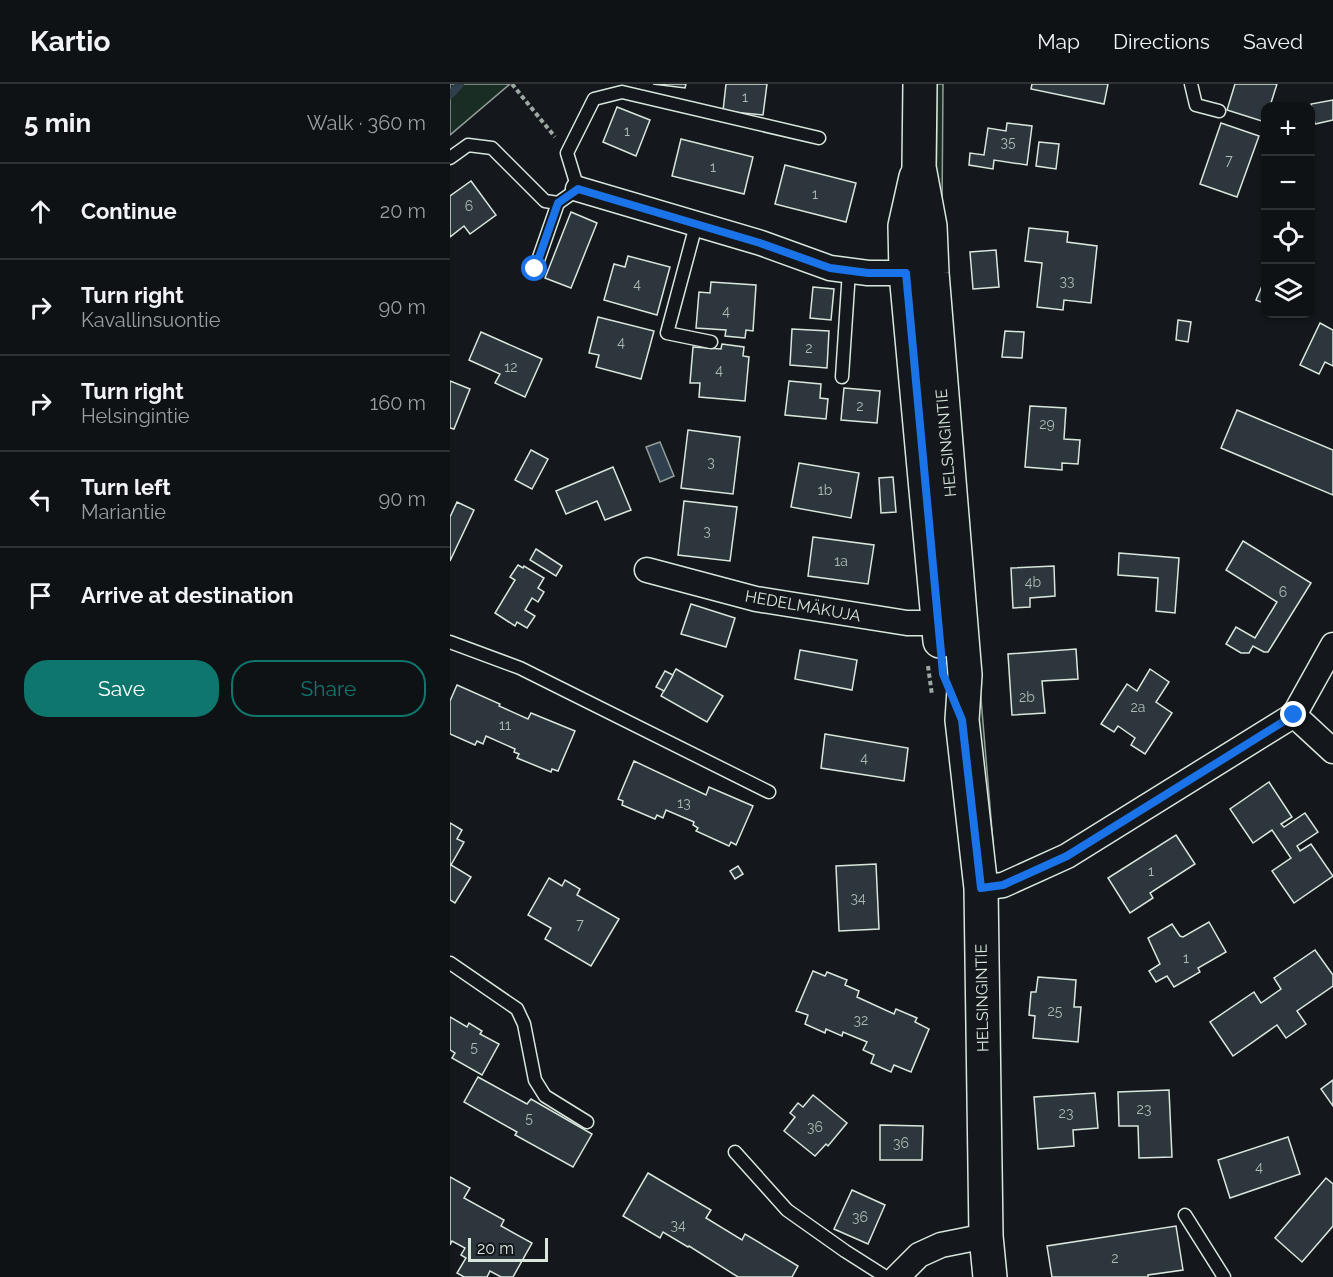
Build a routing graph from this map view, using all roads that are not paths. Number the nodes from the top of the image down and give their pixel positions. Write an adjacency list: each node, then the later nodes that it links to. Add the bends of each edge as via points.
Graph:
1 (920, 84): 11 (main road, HELSINGINTIE, via 919,166 905,226)
2 (1191, 84): 3 (lane, via 1196,105)
3 (1219, 111)
4 (819, 138): 6 (lane, via 622,92 594,99 567,153)
5 (450, 158): 7 (lane, via 468,145 492,148 544,201)
6 (578, 189): 7 (lane); 8 (street)
7 (558, 203): 9 (lane)
8 (696, 225): 10 (street); 12 (lane, via 668,333)
9 (535, 269)
10 (849, 271): 11 (street); 13 (lane)
11 (919, 273): 15 (main road, HELSINGINTIE)
12 (711, 342)
13 (842, 377)
14 (647, 570): 15 (street, HEDELMÄKUJA, via 756,599 907,623)
15 (950, 623): 21 (main road, HELSINGINTIE, via 943,674 962,720)
16 (450, 642): 20 (lane, via 520,668)
17 (1333, 645): 18 (street)
18 (1294, 715): 19 (street); 21 (street, via 1067,856 1003,885)
19 (1333, 751)
20 (769, 792)
21 (981, 888): 26 (main road, HELSINGINTIE)
22 (450, 963): 23 (lane, via 518,1009 535,1080 545,1096)
23 (587, 1122)
24 (735, 1152): 27 (lane, via 787,1210)
25 (1185, 1215): 30 (lane)
26 (986, 1236): 28 (street, via 941,1245 919,1256); 29 (main road, HELSINGINTIE)
27 (885, 1277)
28 (897, 1277)
29 (990, 1277)
30 (1224, 1277)

